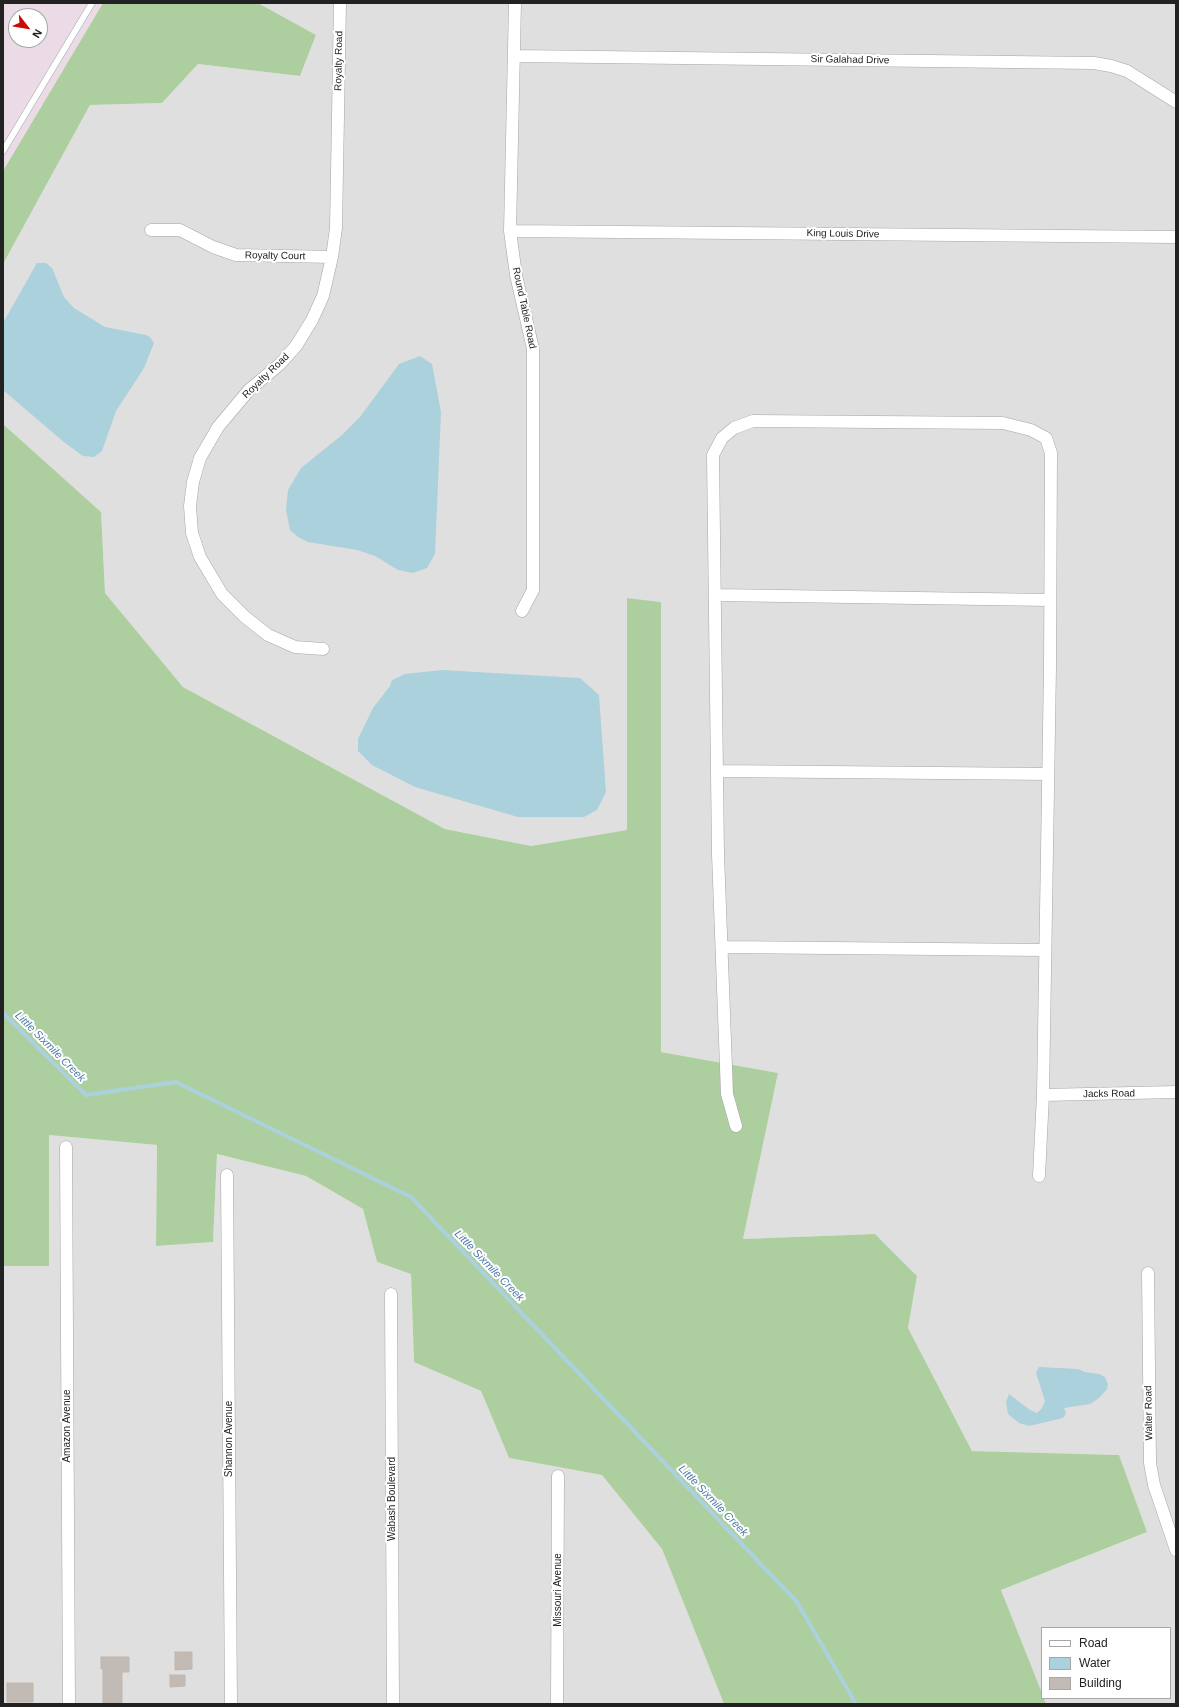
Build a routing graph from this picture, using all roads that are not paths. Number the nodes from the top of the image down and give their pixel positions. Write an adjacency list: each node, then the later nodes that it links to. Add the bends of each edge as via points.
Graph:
1 (92, 3): 6 (lane)
2 (340, 3): 10 (street, Royalty Road, via 336,228)
3 (515, 3): 4 (street, Round Table Road)
4 (515, 56): 5 (street, Sir Galahad Drive, via 1094,63 1127,71); 8 (street, Round Table Road)
5 (1176, 102)
6 (3, 151)
7 (150, 230): 10 (street, Royalty Court, via 180,230 213,247 236,255)
8 (510, 231): 9 (street, King Louis Drive); 13 (street, Round Table Road, via 516,275 533,349 533,590)
9 (1176, 237)
10 (332, 257): 14 (street, Royalty Road, via 323,296 296,346 280,364 249,390 210,440 200,458 190,506 192,532 200,557 222,594 268,635 295,647)
11 (716, 595): 12 (street); 12 (street, via 713,456 722,438 734,428 753,420 1003,423 1031,430 1046,438 1051,453); 15 (street)
12 (1050, 600): 16 (street)
13 (522, 611)
14 (323, 648)
15 (718, 770): 16 (street); 17 (street)
16 (1048, 774): 18 (street)
17 (722, 947): 18 (street); 21 (street, via 727,1094)
18 (1045, 950): 20 (street)
19 (1176, 1092): 20 (street, Jacks Road)
20 (1043, 1096): 24 (street)
21 (736, 1126)
22 (66, 1147): 29 (street, Amazon Avenue)
23 (227, 1175): 30 (street, Shannon Avenue)
24 (1039, 1176)
25 (1148, 1273): 28 (street, Walter Road, via 1150,1463 1156,1492)
26 (391, 1294): 31 (street, Wabash Boulevard)
27 (558, 1476): 32 (street, Missouri Avenue)
28 (1176, 1550)
29 (69, 1704)
30 (231, 1704)
31 (393, 1704)
32 (557, 1704)

